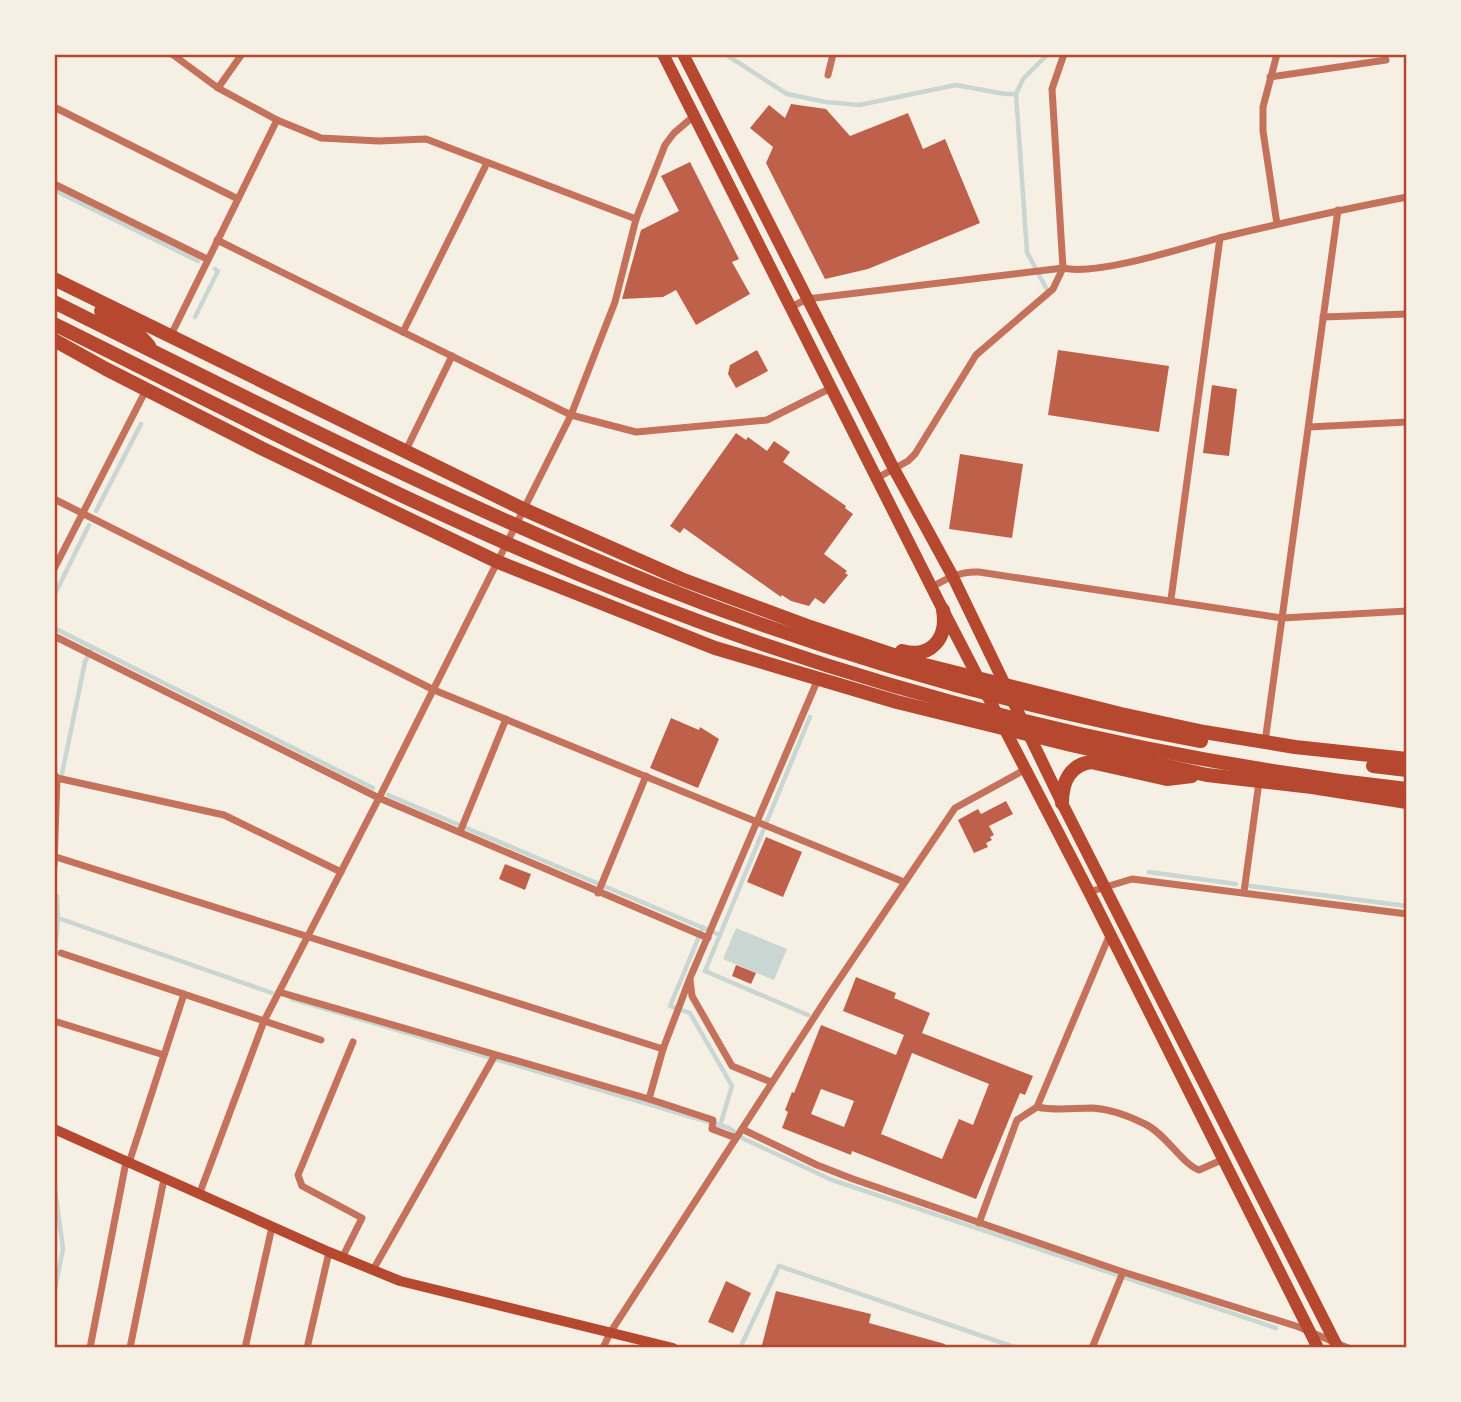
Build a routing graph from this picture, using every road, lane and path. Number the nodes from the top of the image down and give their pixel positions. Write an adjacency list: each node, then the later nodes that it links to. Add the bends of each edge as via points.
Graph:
1 (172, 54): 11 (street)
2 (242, 54): 11 (street)
3 (663, 54): 13 (main road)
4 (683, 54): 28 (main road)
5 (833, 54): 9 (street)
6 (1064, 54): 25 (street, via 1052,89)
7 (1278, 54): 10 (street)
8 (1386, 60): 10 (street)
9 (828, 75)
10 (1270, 77): 21 (street, via 1263,131)
11 (218, 88): 14 (street)
12 (54, 107): 18 (street)
13 (694, 116): 20 (street, via 665,145); 30 (main road)
14 (277, 120): 15 (street, via 321,138 426,139); 18 (street)
15 (487, 163): 20 (street); 34 (street)
16 (54, 184): 24 (street)
17 (1407, 197): 19 (street)
18 (238, 199): 23 (street)
19 (1338, 210): 21 (street); 32 (street)
20 (636, 219): 41 (street, via 615,302)
21 (1278, 224): 22 (street)
22 (1220, 238): 25 (street, via 1120,263 1075,271); 54 (street)
23 (217, 240): 24 (street); 34 (street)
24 (207, 259): 35 (street)
25 (1063, 268): 28 (street); 45 (street, via 1053,289 976,355 915,454)
26 (54, 279): 35 (highway)
27 (54, 285): 37 (highway, via 134,329)
28 (807, 299): 30 (street); 45 (main road)
29 (54, 302): 37 (highway)
30 (791, 307): 39 (main road)
31 (1407, 314): 32 (street)
32 (1323, 317): 43 (street)
33 (54, 324): 78 (highway, via 492,536 650,603 810,661 1061,730 1159,751)
34 (403, 332): 38 (street)
35 (171, 335): 44 (highway)
36 (54, 343): 40 (highway)
37 (154, 352): 72 (highway, via 500,519 703,602 819,643 938,679 1183,738)
38 (452, 356): 41 (street); 44 (street)
39 (831, 388): 41 (street, via 767,420 636,432); 46 (main road)
40 (146, 390): 49 (street); 50 (highway)
41 (571, 415): 48 (street)
42 (1407, 422): 43 (street)
43 (1309, 427): 57 (street)
44 (405, 452): 48 (highway)
45 (894, 469): 46 (street); 52 (main road)
46 (877, 478): 53 (main road)
47 (54, 499): 49 (street)
48 (523, 509): 50 (street); 58 (highway, via 681,579)
49 (84, 513): 51 (street); 63 (street)
50 (498, 562): 60 (highway, via 715,648); 63 (street)
51 (54, 569)
52 (952, 575): 53 (street); 54 (street, via 979,572); 62 (main road)
53 (932, 587): 55 (main road)
54 (1171, 599): 57 (street)
55 (943, 610): 58 (highway, via 940,638 915,654 833,629); 61 (main road)
56 (1407, 611): 57 (street)
57 (1282, 618): 69 (street)
58 (810, 627): 61 (highway)
59 (54, 636): 79 (street)
60 (818, 679): 67 (highway); 82 (street)
61 (981, 679): 62 (highway); 64 (main road)
62 (1006, 686): 65 (main road); 69 (highway)
63 (433, 690): 66 (street); 79 (street)
64 (992, 702): 65 (highway); 67 (main road)
65 (1018, 711): 68 (main road); 77 (highway, via 1262,768)
66 (506, 719): 75 (street); 83 (street)
67 (1006, 730): 68 (highway); 71 (main road)
68 (1029, 735): 73 (highway); 81 (main road)
69 (1265, 742): 70 (highway)
70 (1407, 759)
71 (1026, 769): 86 (street, via 955,808); 89 (main road)
72 (1407, 770)
73 (1207, 775): 76 (highway); 81 (highway, via 1167,779 1091,762 1077,766 1067,778)
74 (56, 776): 84 (street); 85 (street, via 224,815)
75 (646, 776): 82 (street); 88 (street)
76 (1259, 782): 77 (highway); 90 (street)
77 (1312, 787): 80 (highway)
78 (1407, 789)
79 (379, 798): 83 (street); 85 (street)
80 (1403, 802)
81 (1062, 803): 87 (main road)
82 (763, 823): 86 (street); 93 (street)
83 (461, 828): 88 (street)
84 (55, 861): 94 (street)
85 (341, 872): 94 (street)
86 (904, 882): 106 (street)
87 (1104, 886): 89 (street); 90 (street, via 1132,878); 123 (main road)
88 (600, 887): 93 (street)
89 (1089, 892): 92 (main road)
90 (1244, 892): 91 (street)
91 (1407, 914)
92 (1110, 933): 108 (street); 111 (main road)
93 (706, 934): 96 (street)
94 (308, 937): 97 (street); 103 (street)
95 (61, 953): 98 (street)
96 (690, 978): 103 (street); 106 (street, via 692,996 732,1066)
97 (279, 992): 100 (street); 105 (street)
98 (184, 995): 100 (street); 104 (street)
99 (54, 1021): 104 (street)
100 (264, 1021): 101 (street); 114 (street)
101 (321, 1040)
102 (353, 1042): 118 (street, via 298,1175 302,1186 362,1218)
103 (663, 1049): 107 (street)
104 (164, 1055): 112 (street)
105 (494, 1058): 107 (street); 119 (street)
106 (771, 1082): 110 (street)
107 (649, 1099): 110 (street, via 713,1120 712,1129)
108 (1037, 1107): 111 (street, via 1095,1108 1125,1115 1148,1125 1199,1170); 115 (street, via 1017,1120)
109 (54, 1129): 112 (main road)
110 (738, 1134): 115 (street); 122 (street)
111 (1224, 1159): 121 (main road)
112 (127, 1162): 113 (main road); 124 (street)
113 (164, 1179): 114 (main road); 125 (street)
114 (199, 1195): 116 (main road)
115 (979, 1223): 120 (street)
116 (272, 1227): 117 (main road); 126 (street)
117 (329, 1252): 118 (main road); 127 (street)
118 (342, 1258): 119 (main road)
119 (373, 1270): 122 (main road, via 400,1282)
120 (1121, 1276): 121 (street); 130 (street)
121 (1309, 1331): 123 (street); 131 (main road)
122 (610, 1333): 128 (street); 129 (main road)
123 (1340, 1346)
124 (90, 1348)
125 (130, 1348)
126 (245, 1348)
127 (307, 1348)
128 (603, 1348)
129 (673, 1348)
130 (1092, 1348)
131 (1318, 1348)

